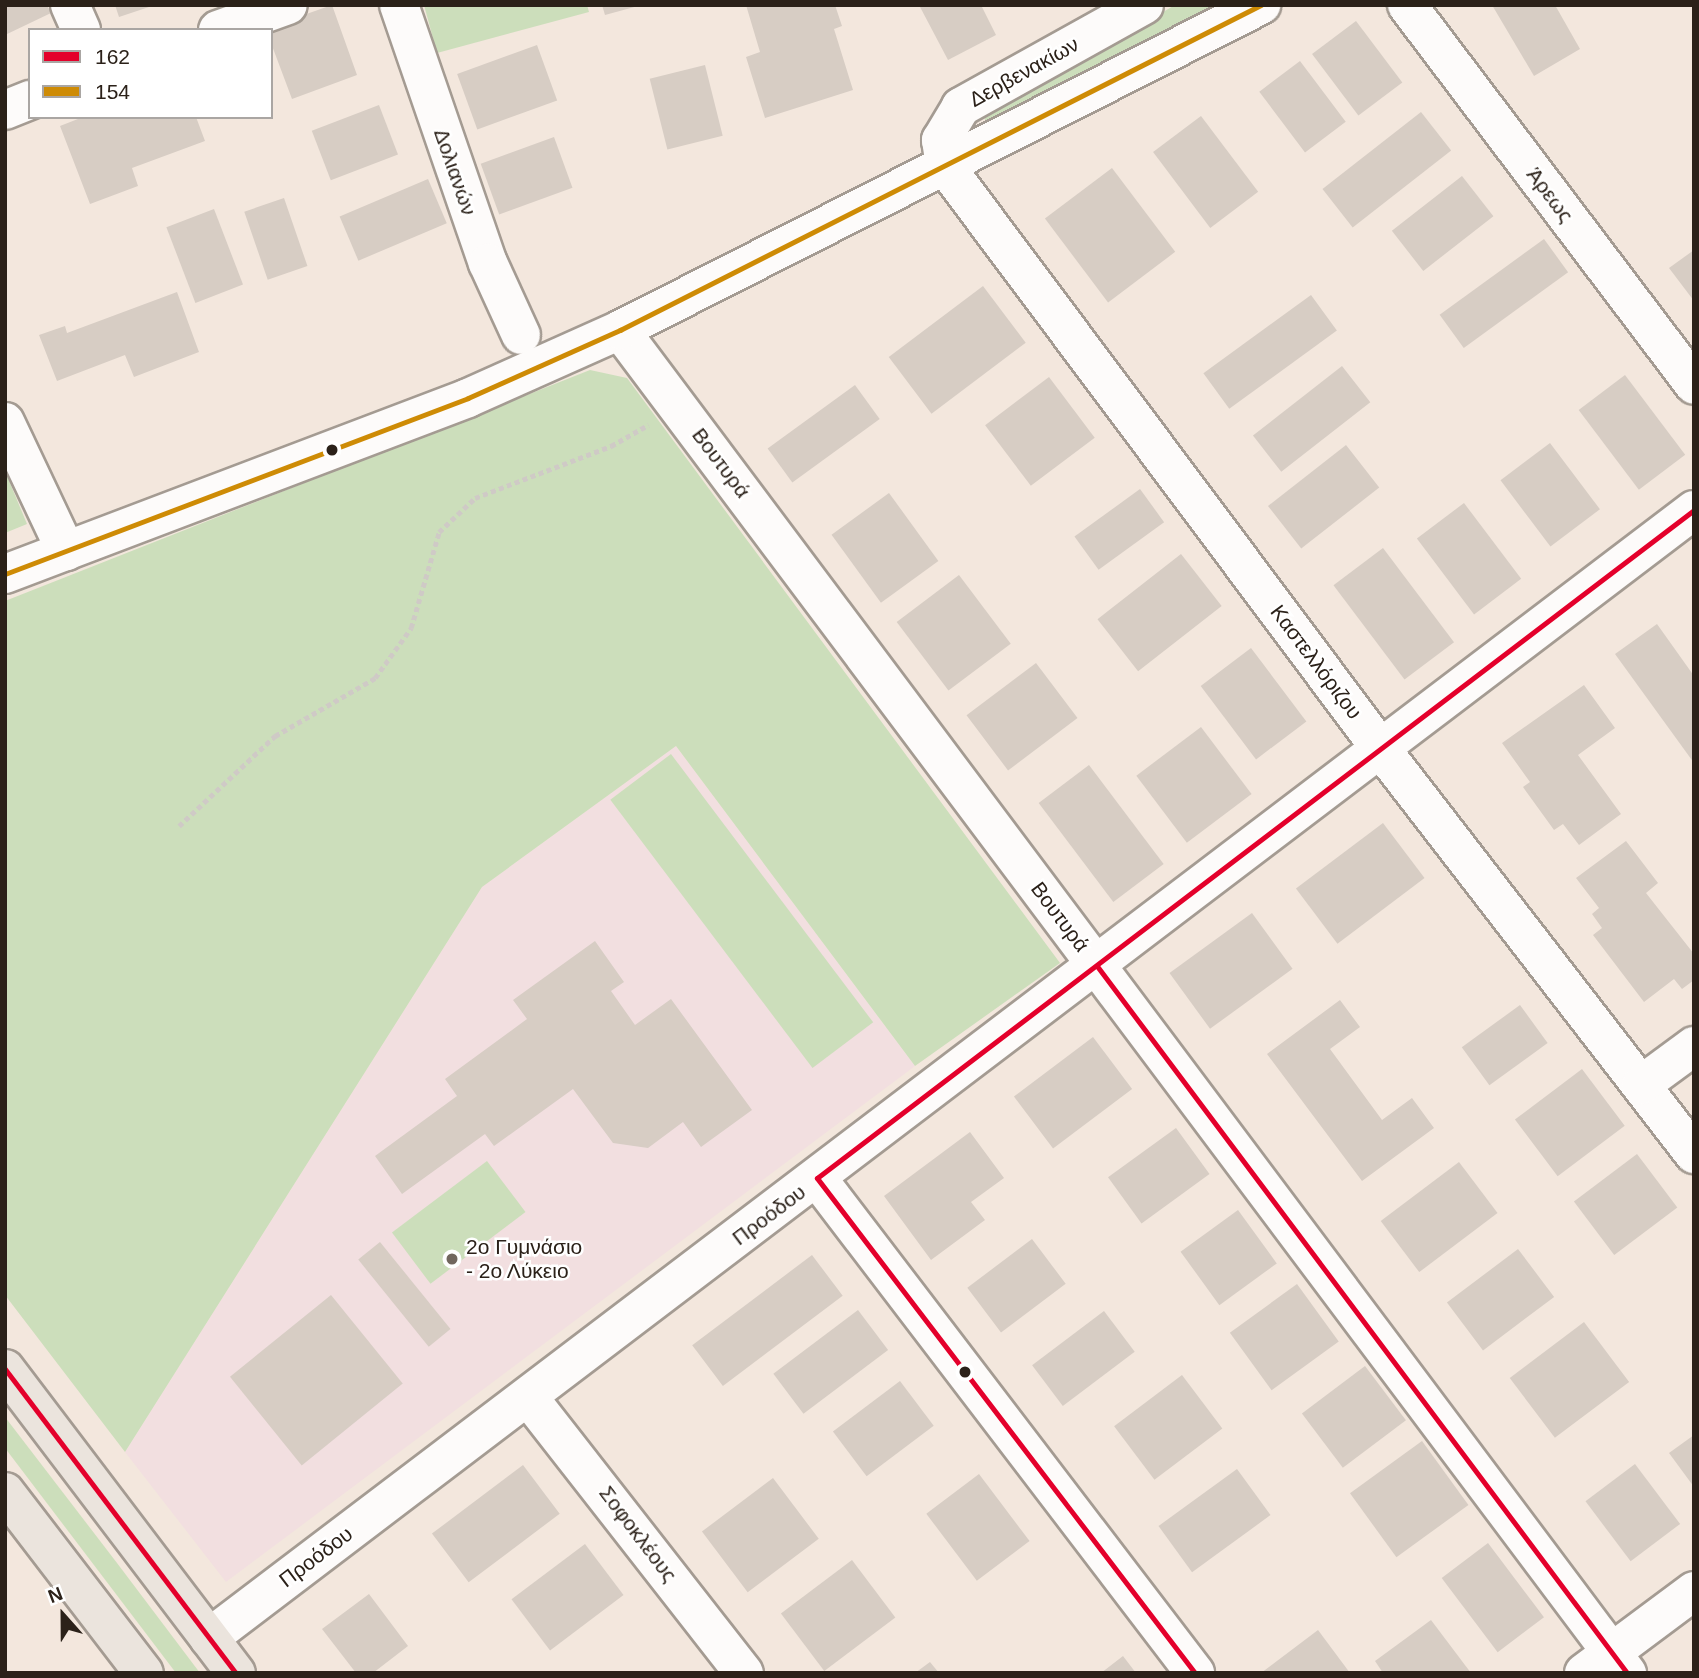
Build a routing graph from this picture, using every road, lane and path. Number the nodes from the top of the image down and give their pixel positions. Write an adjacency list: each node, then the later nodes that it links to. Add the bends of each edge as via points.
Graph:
1 (70, 5): 7 (street)
2 (288, 5): 8 (street)
3 (399, 5): 13 (street, Δολιανών, via 488,264)
4 (1144, 5): 11 (street, Δερβενακίων, via 961,107 941,140)
5 (1261, 5): 11 (street)
6 (1407, 5): 14 (street, Άρεως)
7 (80, 28)
8 (224, 28)
9 (28, 101): 10 (street)
10 (5, 110)
11 (945, 166): 12 (street); 20 (street, Καστελλόριζου)
12 (620, 330): 15 (street, Βουτυρά); 18 (street, via 468,398)
13 (521, 335)
14 (1694, 385)
15 (679, 407): 21 (path, via 611,446 475,498 439,532 411,628 375,678 275,736); 22 (street, Βουτυρά)
16 (5, 422): 18 (street)
17 (1694, 510): 20 (street, Προόδου)
18 (66, 551): 19 (street)
19 (5, 574)
20 (1381, 749): 22 (street, Προόδου); 24 (street, Καστελλόριζου)
21 (179, 826)
22 (1097, 967): 26 (street, Προόδου); 32 (street, Βουτυρά)
23 (1694, 1045): 24 (street)
24 (1641, 1085): 25 (street, Καστελλόριζου)
25 (1694, 1154)
26 (817, 1178): 28 (street, Προόδου); 36 (street)
27 (5, 1369): 31 (main road)
28 (530, 1398): 31 (street, Προόδου); 35 (street, Σοφοκλέους)
29 (5, 1492): 33 (main road)
30 (1694, 1591): 32 (street)
31 (209, 1638): 34 (main road)
32 (1607, 1666)
33 (144, 1673)
34 (236, 1673)
35 (744, 1673)
36 (1195, 1673)

